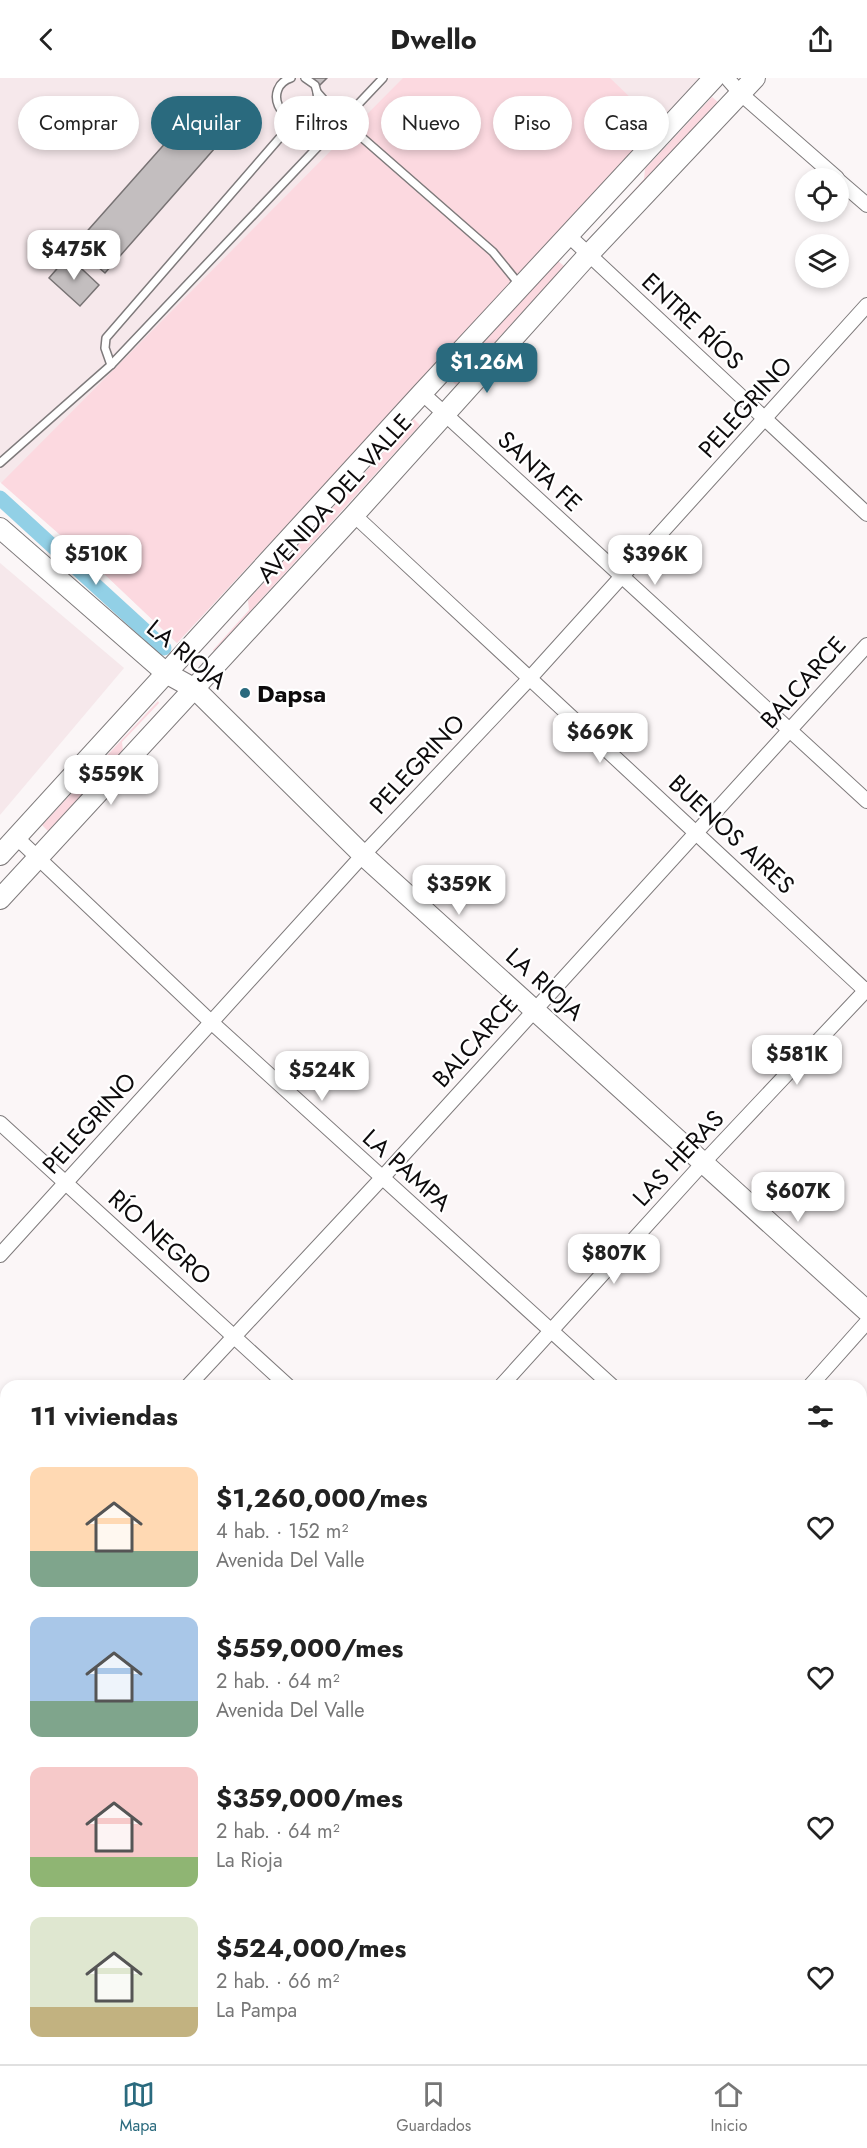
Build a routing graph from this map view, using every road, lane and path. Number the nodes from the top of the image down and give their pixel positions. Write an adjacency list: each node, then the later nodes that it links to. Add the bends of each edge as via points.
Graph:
1 (291, 78): 9 (lane, via 281,85)
2 (305, 78): 7 (lane, via 315,85)
3 (382, 78): 12 (lane)
4 (714, 78): 19 (main road, AVENIDA DEL VALLE)
5 (727, 78): 8 (street)
6 (755, 78): 8 (main road, AVENIDA DEL VALLE)
7 (317, 92): 10 (lane); 11 (lane)
8 (741, 94): 16 (street); 20 (main road, AVENIDA DEL VALLE)
9 (277, 96)
10 (317, 96)
11 (321, 96)
12 (365, 96)
13 (369, 143): 21 (lane, via 494,252)
14 (274, 144): 23 (lane, via 106,338)
15 (314, 150): 23 (lane)
16 (825, 168)
17 (849, 189): 18 (street)
18 (867, 205)
19 (568, 235): 20 (street, ENTRE RÍOS); 21 (main road, AVENIDA DEL VALLE)
20 (589, 254): 25 (main road, AVENIDA DEL VALLE); 26 (street, ENTRE RÍOS)
21 (521, 286): 24 (main road, AVENIDA DEL VALLE)
22 (867, 305): 26 (street, PELEGRINO)
23 (111, 364): 27 (lane)
24 (422, 393): 25 (street, SANTA FE); 33 (main road, AVENIDA DEL VALLE)
25 (444, 413): 29 (main road, AVENIDA DEL VALLE); 31 (street, SANTA FE)
26 (765, 419): 28 (street, ENTRE RÍOS); 31 (street, PELEGRINO)
27 (0, 463)
28 (867, 514)
29 (354, 515): 34 (street, BUENOS AIRES); 35 (main road, AVENIDA DEL VALLE)
30 (0, 528): 33 (main road, LA RIOJA)
31 (622, 577): 34 (street, PELEGRINO); 36 (street, SANTA FE)
32 (867, 645): 36 (street, BALCARCE)
33 (166, 673): 35 (main road, LA RIOJA); 39 (main road, AVENIDA DEL VALLE)
34 (530, 678): 38 (street, BUENOS AIRES); 41 (street, PELEGRINO)
35 (195, 689): 41 (main road, LA RIOJA); 42 (main road, AVENIDA DEL VALLE)
36 (790, 730): 37 (street, SANTA FE); 38 (street, BALCARCE)
37 (867, 801)
38 (697, 832): 44 (street, BUENOS AIRES); 45 (street, BALCARCE)
39 (16, 837): 40 (main road, AVENIDA DEL VALLE); 42 (street, LA PAMPA)
40 (0, 855)
41 (363, 855): 45 (main road, LA RIOJA); 46 (street, PELEGRINO)
42 (38, 857): 43 (main road, AVENIDA DEL VALLE); 46 (street, LA PAMPA)
43 (0, 899)
44 (866, 990): 48 (street, LAS HERAS)
45 (535, 1009): 48 (main road, LA RIOJA); 49 (street, BALCARCE)
46 (210, 1021): 49 (street, LA PAMPA); 50 (street, PELEGRINO)
47 (0, 1123): 50 (street, RÍO NEGRO)
48 (704, 1162): 52 (main road, LA RIOJA); 54 (street, LAS HERAS)
49 (381, 1178): 54 (street, LA PAMPA); 55 (street, BALCARCE)
50 (66, 1182): 51 (street, PELEGRINO); 55 (street, RÍO NEGRO)
51 (0, 1255)
52 (867, 1311)
53 (867, 1322): 60 (street)
54 (552, 1331): 58 (street, LAS HERAS); 59 (street, LA PAMPA)
55 (235, 1336): 56 (street, BALCARCE); 57 (street, RÍO NEGRO)
56 (194, 1380)
57 (282, 1380)
58 (507, 1380)
59 (605, 1380)
60 (815, 1380)

